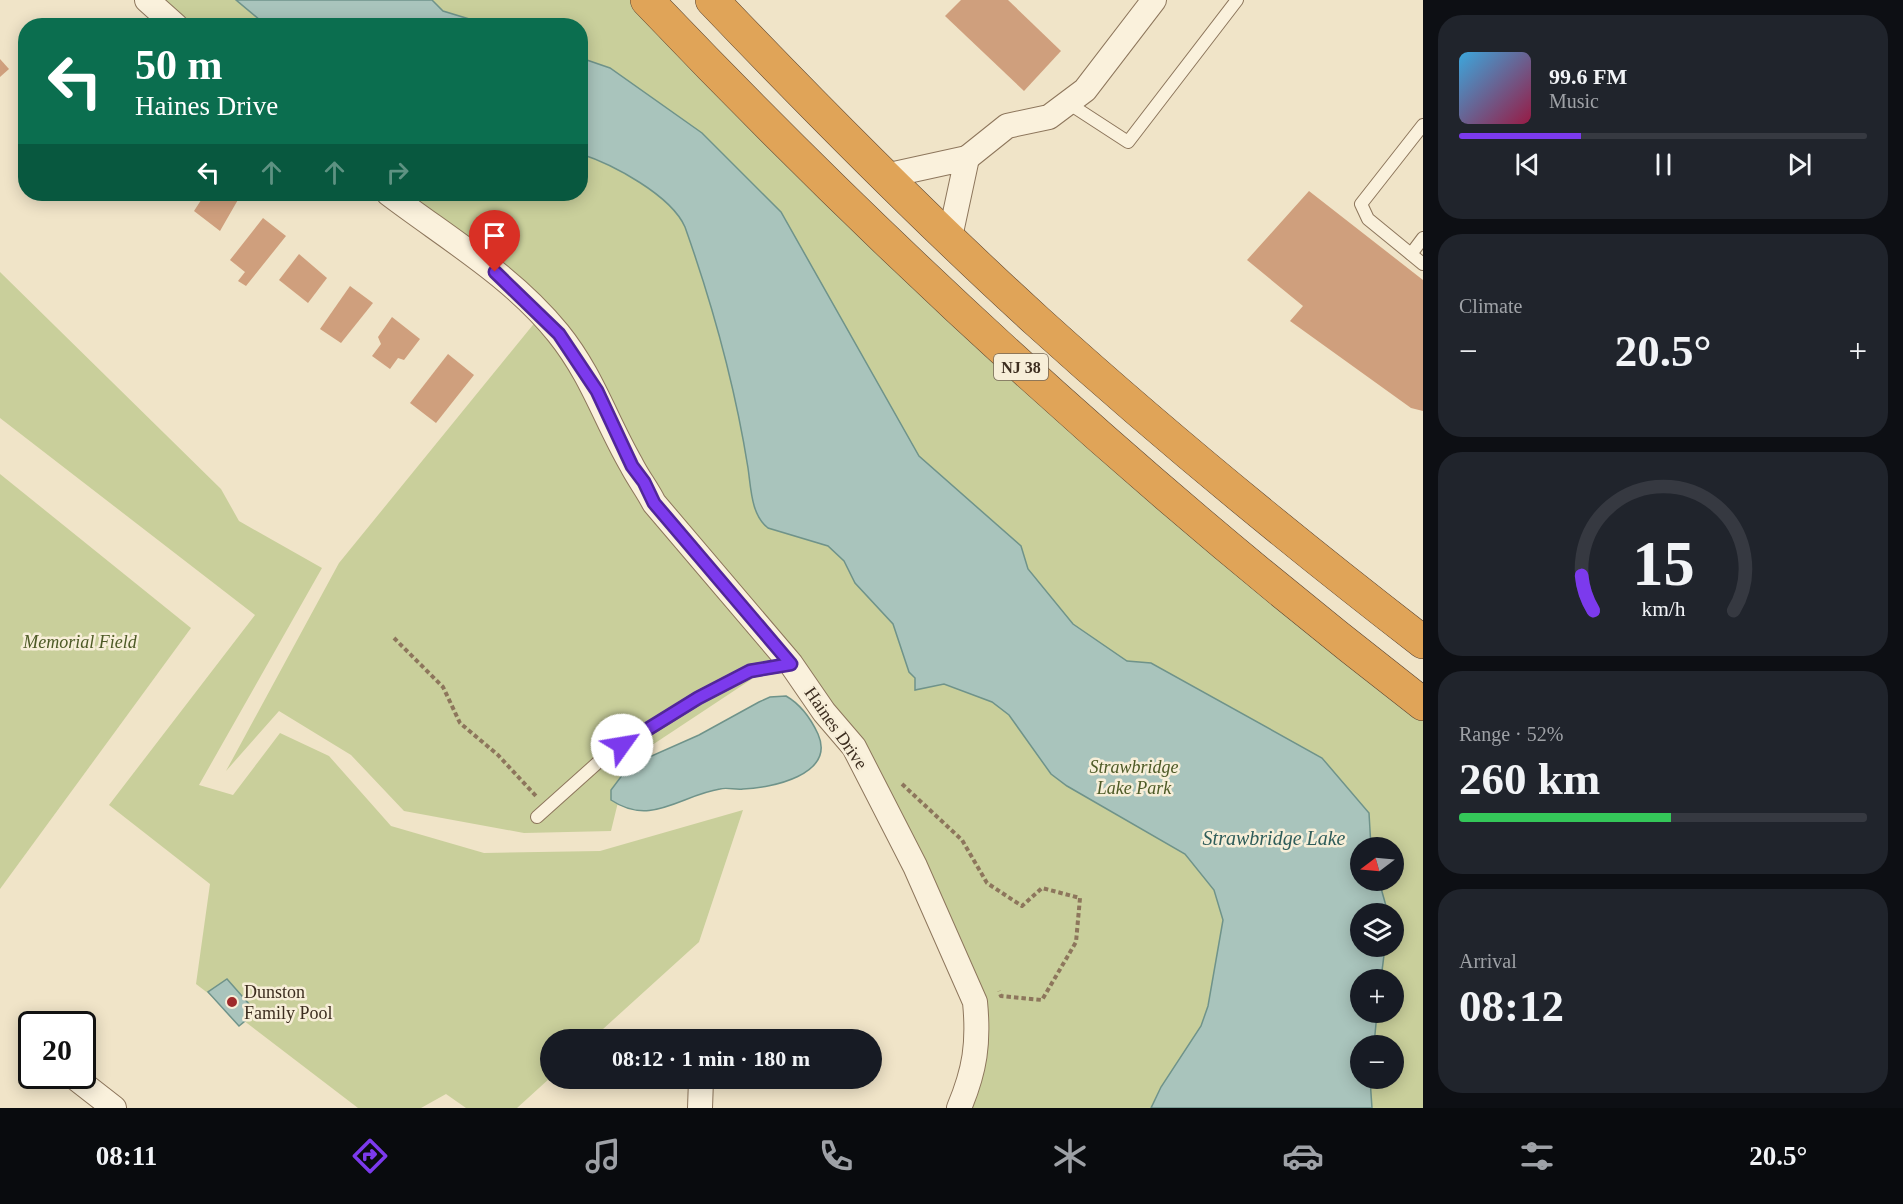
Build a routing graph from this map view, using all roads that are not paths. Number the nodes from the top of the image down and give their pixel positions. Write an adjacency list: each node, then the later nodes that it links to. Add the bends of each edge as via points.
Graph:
1 (147, 0): 6 (street)
2 (647, 0): 18 (highway, NJ 38, via 792,151 987,337 1194,518)
3 (712, 0): 10 (highway, NJ 38)
4 (1237, 0): 7 (lane, via 1128,142)
5 (1146, 3): 7 (street, via 1085,90)
6 (167, 18)
7 (1068, 103): 9 (street, via 1049,117 1007,126)
8 (1423, 125): 14 (lane, via 1361,204 1368,219)
9 (967, 158): 10 (street); 12 (street)
10 (885, 176): 12 (highway, NJ 38)
11 (398, 201): 17 (street, Haines Drive, via 505,280 559,334 597,391 654,503)
12 (950, 237): 16 (highway, NJ 38, via 1109,384)
13 (1423, 238): 14 (lane)
14 (1411, 254): 15 (lane)
15 (1423, 264)
16 (1423, 642)
17 (795, 669): 19 (lane, via 750,671 698,698 604,757); 24 (street, Haines Drive, via 865,767 915,866 975,1002 975,1065)
18 (1423, 704)
19 (542, 812)
20 (90, 1089): 22 (street)
21 (701, 1089): 23 (street)
22 (114, 1108)
23 (700, 1108)
24 (959, 1108)

